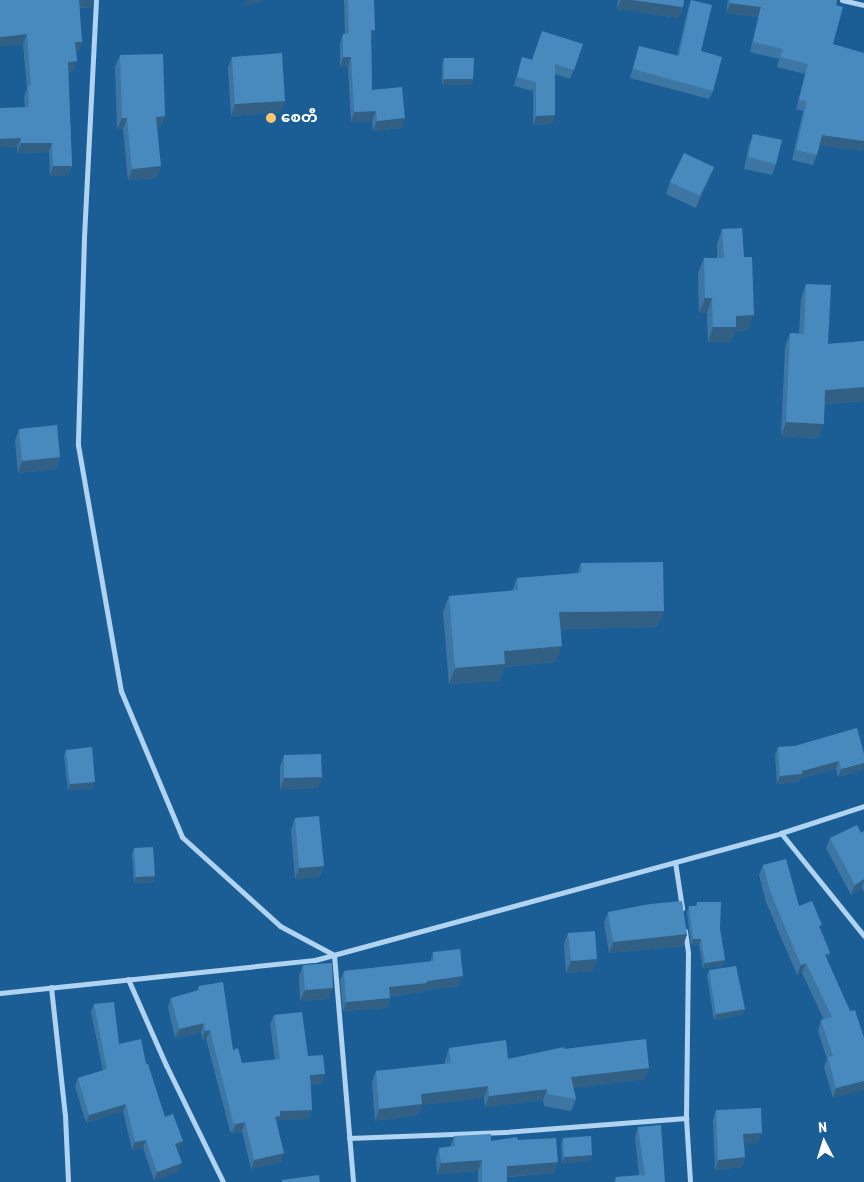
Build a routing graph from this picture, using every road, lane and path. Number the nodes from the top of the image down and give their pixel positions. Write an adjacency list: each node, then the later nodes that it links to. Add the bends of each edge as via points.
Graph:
1 (96, 0): 10 (street, via 78,445 122,691 182,838 280,926)
2 (842, 0): 3 (street)
3 (864, 5)
4 (864, 806): 5 (street)
5 (781, 833): 6 (street); 9 (street)
6 (675, 862): 7 (street); 10 (street)
7 (683, 917)
8 (684, 926): 14 (street, via 688,953)
9 (864, 936)
10 (334, 954): 11 (street, via 314,960); 15 (street)
11 (128, 980): 12 (street); 17 (street)
12 (51, 987): 13 (street); 16 (street, via 65,1115)
13 (0, 993)
14 (686, 1118): 15 (street, via 505,1132); 19 (street)
15 (349, 1138): 18 (street)
16 (68, 1182)
17 (223, 1182)
18 (353, 1182)
19 (690, 1182)

